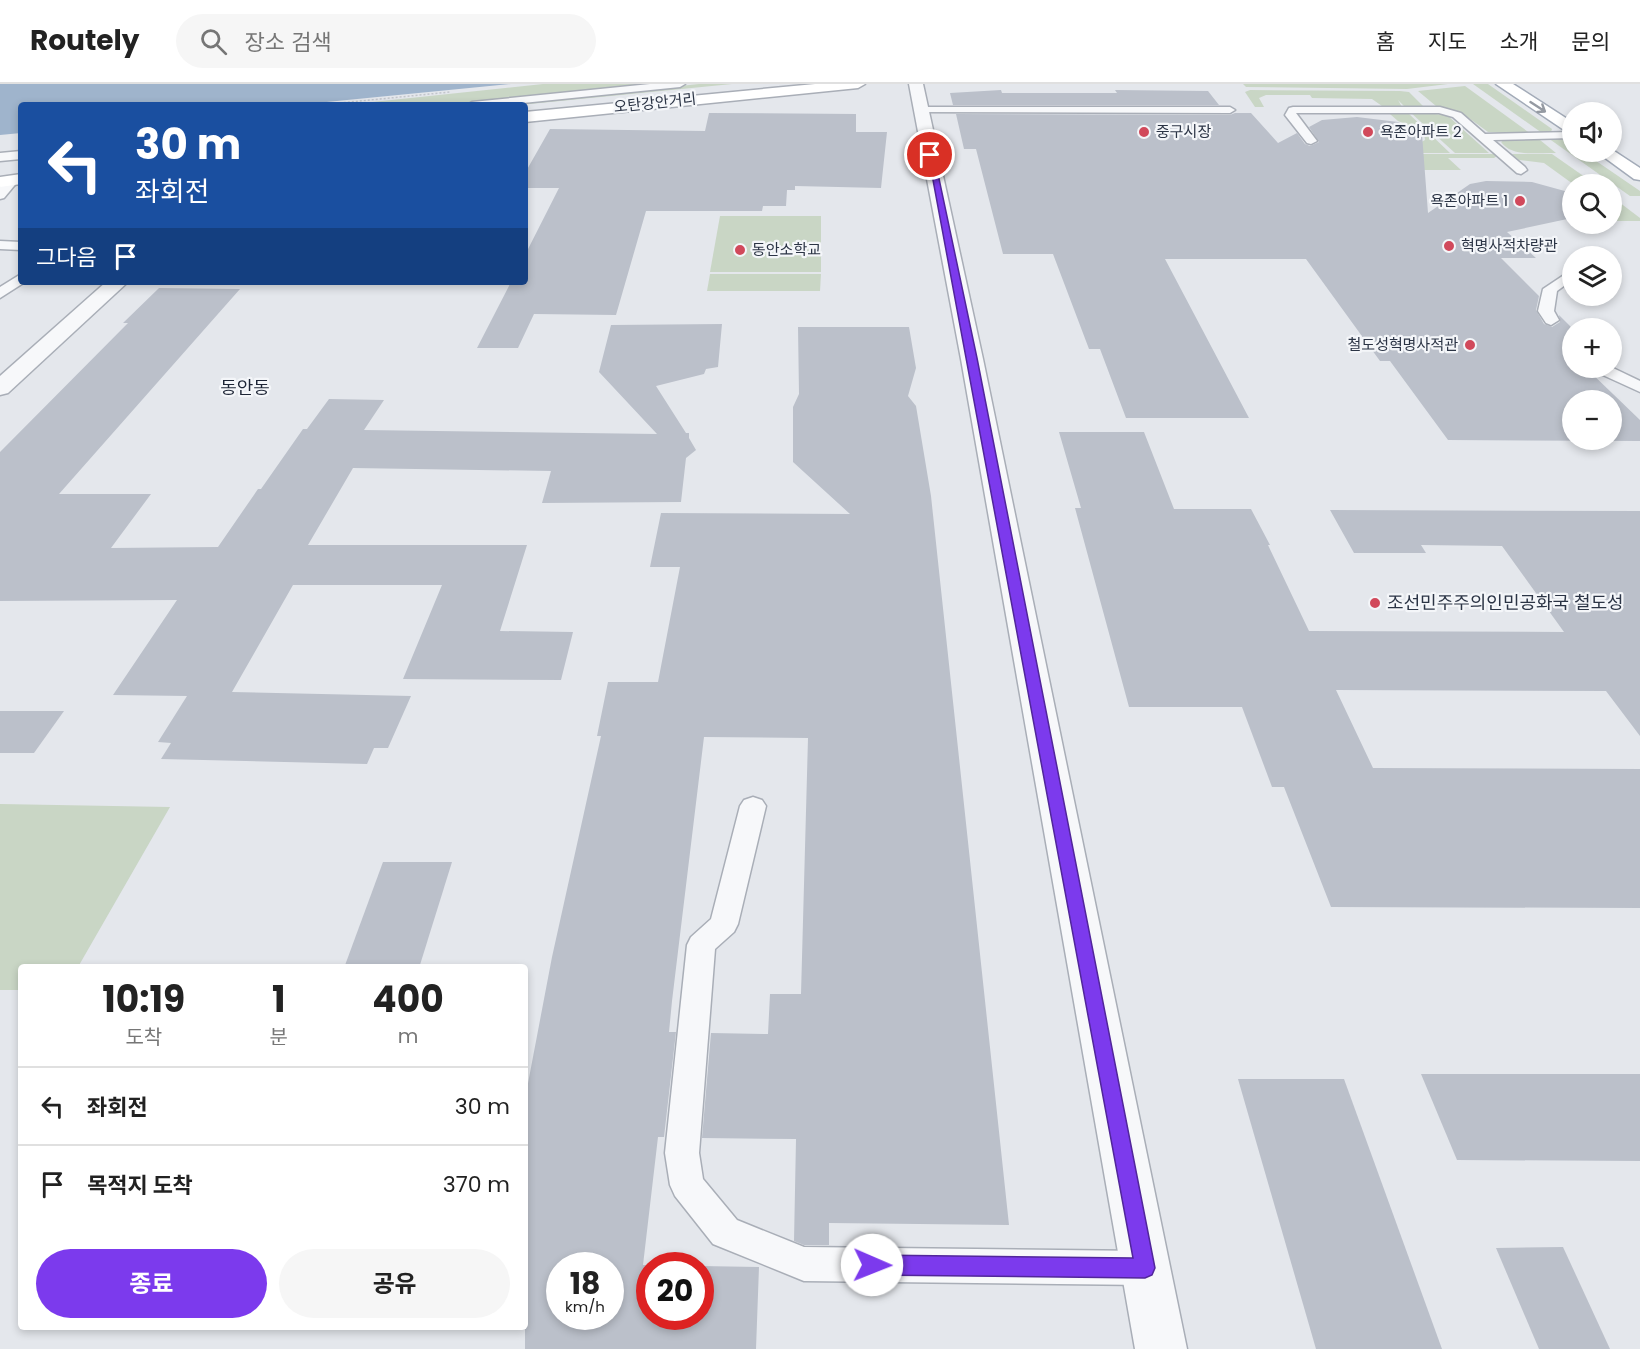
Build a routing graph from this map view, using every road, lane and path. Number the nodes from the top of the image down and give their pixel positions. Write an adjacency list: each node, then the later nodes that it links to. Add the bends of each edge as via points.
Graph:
1 (680, 84): 7 (lane)
2 (858, 84): 9 (main road, 오탄강안거리)
3 (1503, 84): 10 (main road, one-way to 10)
4 (458, 92): 6 (path)
5 (918, 97): 8 (lane); 32 (street, via 972,358)
6 (352, 102)
7 (502, 102)
8 (1230, 110)
9 (528, 117)
10 (1562, 122)
11 (1562, 135): 12 (lane)
12 (1483, 137): 13 (lane, via 1457,115 1440,110 1293,110 1290,115); 17 (lane)
13 (1311, 141)
14 (18, 155): 15 (lane)
15 (0, 157)
16 (1620, 162): 18 (main road)
17 (1521, 170)
18 (1640, 176)
19 (11, 181): 20 (lane)
20 (0, 195)
21 (0, 245): 22 (lane)
22 (18, 246)
23 (18, 280): 26 (lane)
24 (1562, 281): 27 (lane, via 1550,289 1546,311)
25 (115, 285): 30 (street)
26 (0, 294)
27 (1551, 320)
28 (1621, 378): 29 (lane)
29 (1640, 387)
30 (0, 388)
31 (753, 806): 32 (lane, via 724,924 701,945 682,1153 687,1185 725,1232 804,1264)
32 (1145, 1268): 33 (street)
33 (1161, 1349)

